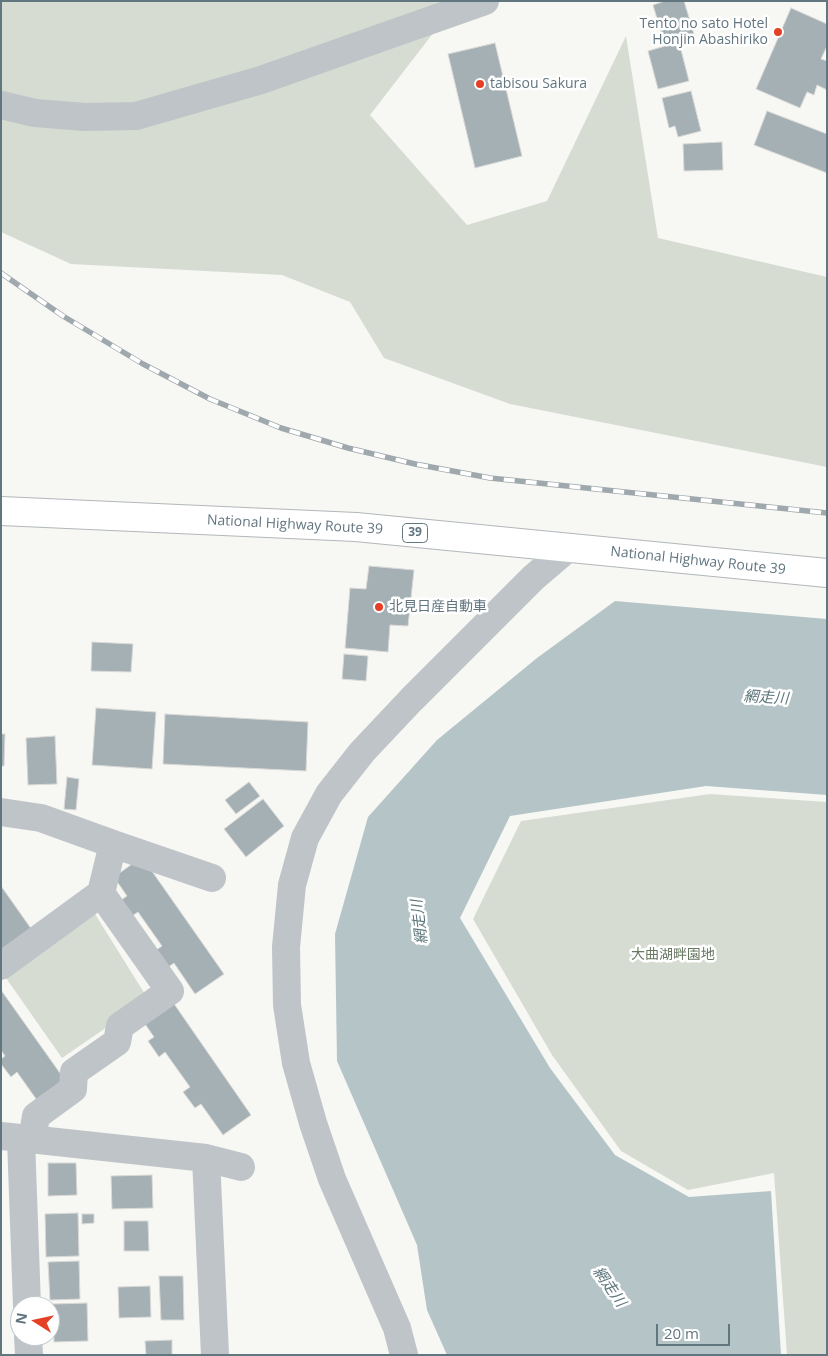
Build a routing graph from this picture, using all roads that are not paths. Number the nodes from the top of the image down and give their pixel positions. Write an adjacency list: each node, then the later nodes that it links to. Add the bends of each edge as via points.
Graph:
1 (485, 1): 2 (street, via 261,80 136,116 85,117 35,113)
2 (1, 105)
3 (1, 511): 4 (highway, National Highway Route 39 / 39, via 356,528)
4 (568, 548): 5 (highway, National Highway Route 39 / 39); 16 (street, via 533,578 362,752 329,794 305,838 292,885 286,947 288,1005 296,1063 332,1179 397,1328)
5 (827, 573)
6 (1, 812): 7 (street, via 41,818)
7 (113, 844): 8 (street); 9 (street)
8 (212, 878)
9 (101, 893): 10 (street); 11 (street, via 170,991 120,1026 117,1042 74,1072 73,1089 36,1116)
10 (1, 966)
11 (18, 1138): 12 (street); 14 (street)
12 (206, 1158): 13 (street); 15 (street)
13 (241, 1167)
14 (26, 1296)
15 (215, 1355)
16 (404, 1355)

